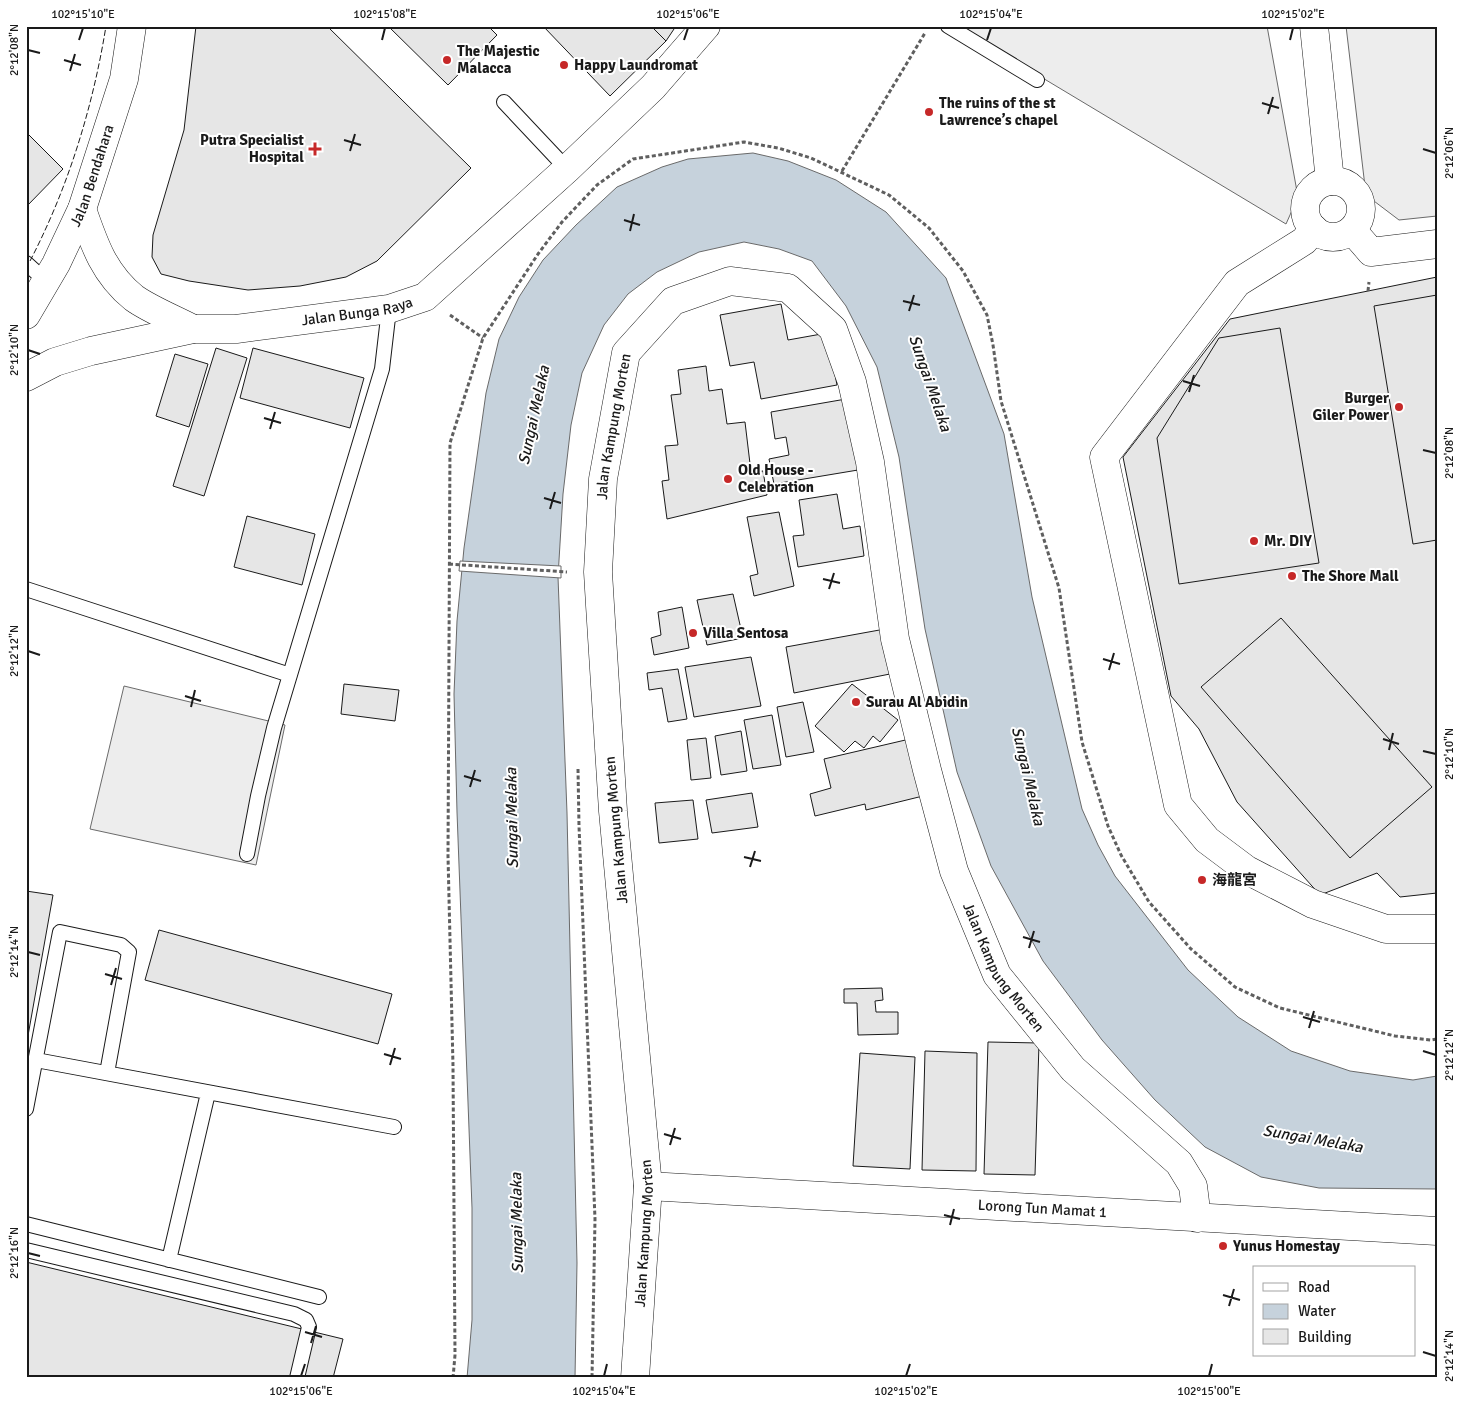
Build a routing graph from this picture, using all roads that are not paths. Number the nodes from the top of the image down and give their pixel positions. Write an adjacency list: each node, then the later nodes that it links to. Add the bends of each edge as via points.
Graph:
1 (132, 26): 9 (street, Jalan Bendahara, via 124,79)
2 (706, 26): 7 (street, Jalan Bunga Raya, via 653,87)
3 (948, 26): 5 (lane)
4 (1314, 26): 8 (street)
5 (1037, 80)
6 (504, 102): 7 (lane)
7 (567, 169): 15 (street, Jalan Bunga Raya, via 425,297)
8 (1330, 181): 10 (street, via 1312,189 1307,197 1306,216); 11 (street, via 1347,184 1360,198 1361,216)
9 (82, 209): 14 (street, Jalan Bendahara); 17 (street, via 96,250 112,277 135,298)
10 (1314, 229): 11 (street, via 1325,236 1335,237); 22 (street, via 1304,240 1237,283 1104,457 1178,805 1207,840 1231,858 1313,904 1386,929)
11 (1352, 230): 12 (street, via 1371,252)
12 (1437, 244)
13 (26, 263): 14 (lane)
14 (47, 282): 16 (street, Jalan Bendahara)
15 (389, 309): 17 (street, Jalan Bunga Raya, via 236,329); 20 (lane, via 382,369)
16 (26, 314)
17 (193, 329): 18 (street, Jalan Bunga Raya, via 91,351 55,362)
18 (26, 378)
19 (26, 589): 20 (lane)
20 (290, 675): 21 (lane, via 274,728)
21 (247, 854)
22 (1437, 929)
23 (36, 1060): 24 (lane); 24 (lane, via 60,932 121,945 129,952); 26 (lane)
24 (107, 1073): 25 (lane)
25 (208, 1093): 27 (lane); 33 (lane)
26 (26, 1109)
27 (394, 1127)
28 (648, 1186): 29 (street, Lorong Tun Mamat 1); 29 (street, Jalan Kampung Morten, via 613,811 600,615 598,572 603,479 626,353 673,301 730,281 788,288 833,329 852,382 868,453 895,639 954,871 997,975 1073,1069 1179,1163 1193,1186); 36 (street, Jalan Kampung Morten)
29 (1197, 1218): 31 (street, Lorong Tun Mamat 1)
30 (26, 1224): 33 (lane)
31 (1437, 1231)
32 (26, 1250): 35 (lane, via 294,1314 306,1320 309,1327)
33 (169, 1260): 34 (lane)
34 (319, 1296)
35 (297, 1378)
36 (635, 1378)

